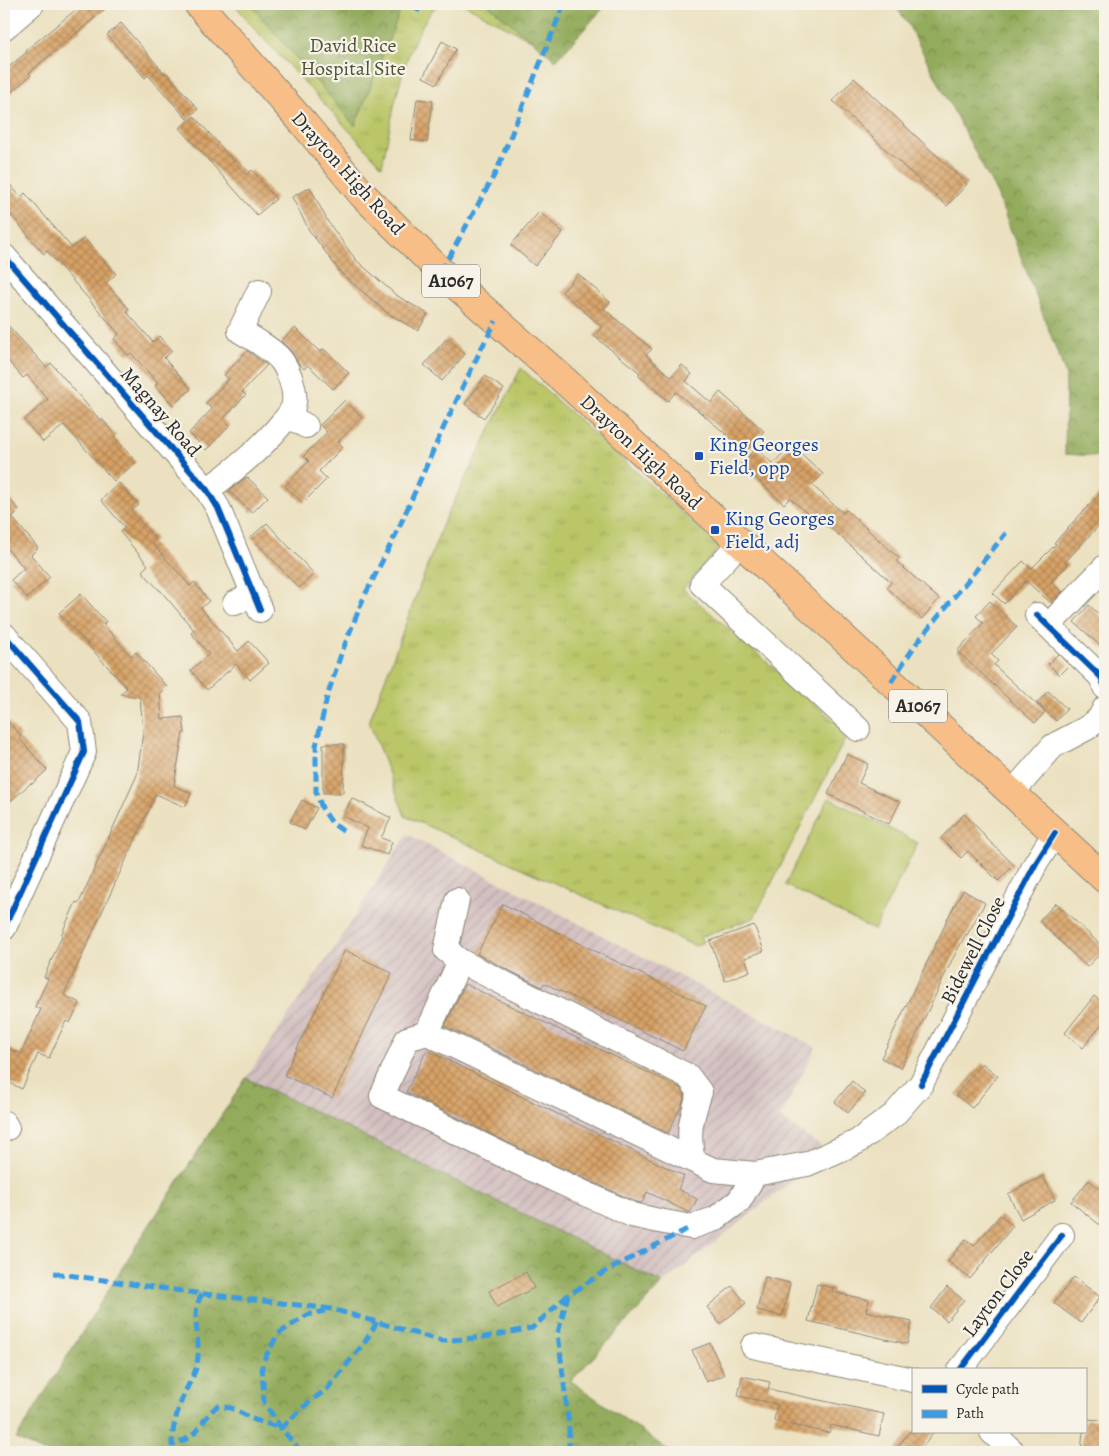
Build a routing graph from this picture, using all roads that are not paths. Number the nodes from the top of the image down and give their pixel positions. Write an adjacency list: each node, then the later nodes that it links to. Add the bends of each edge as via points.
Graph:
1 (32, 4): 3 (street)
2 (198, 4): 7 (main road, Drayton High Road / A1067, via 362,194 441,272 565,381)
3 (4, 28)
4 (4, 256): 6 (street, Magnay Road)
5 (259, 291): 6 (street, via 240,331 280,359 289,372 296,416)
6 (207, 490): 9 (street, Magnay Road, via 218,508)
7 (740, 543): 13 (street, via 702,584); 14 (main road, Drayton High Road / A1067)
8 (1105, 567): 11 (street, via 1049,617 1101,677)
9 (250, 603)
10 (4, 634): 18 (street, via 80,722 84,752)
11 (1105, 687)
12 (1105, 710): 14 (street, via 1088,728 1053,746)
13 (858, 729)
14 (1012, 793): 15 (main road, Drayton High Road / A1067)
15 (1055, 833): 16 (main road, Drayton High Road / A1067); 22 (street, Bidewell Close, via 1036,863 921,1084 894,1115 857,1142 807,1164)
16 (1105, 879)
17 (457, 900): 19 (street, via 446,950)
18 (4, 928)
19 (460, 961): 20 (street); 21 (street, via 688,1076 700,1092 690,1124 689,1143)
20 (427, 1033): 21 (street, Bidewell Close); 22 (street, via 407,1039 382,1096 632,1215 690,1227 715,1219 739,1200)
21 (693, 1160): 22 (street, Bidewell Close, via 713,1170)
22 (755, 1174)
23 (1062, 1235): 25 (street, Layton Close)
24 (753, 1346): 26 (street)
25 (962, 1368)
26 (912, 1380)
27 (994, 1434): 28 (street)
28 (1012, 1452)

